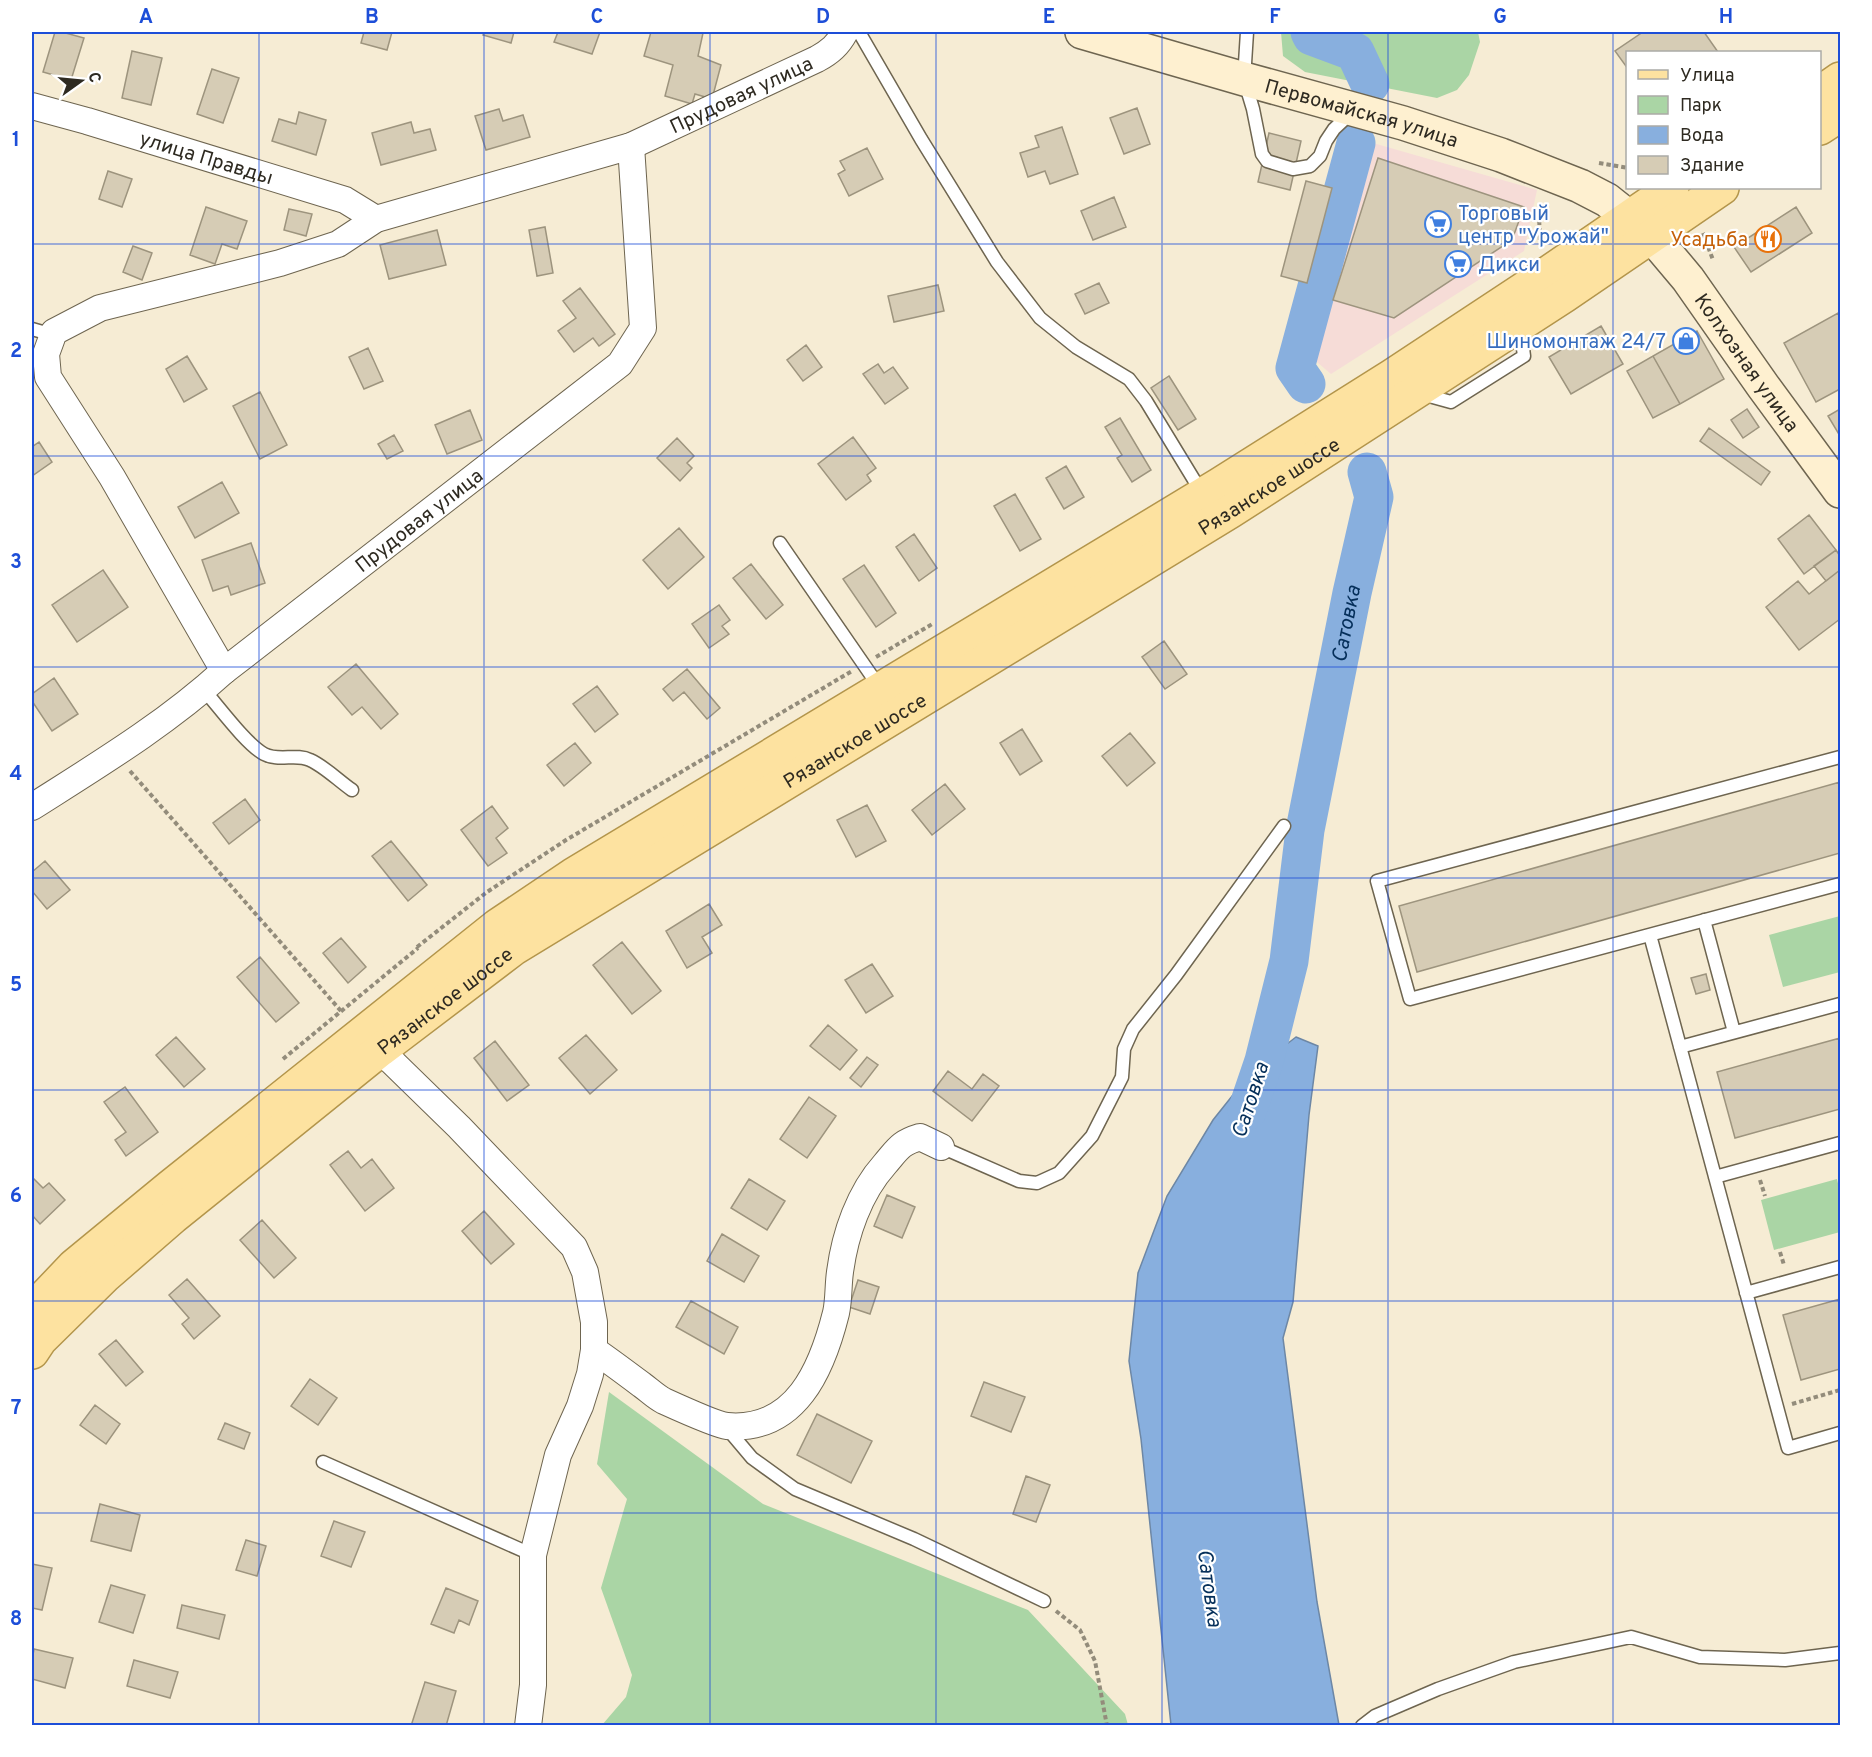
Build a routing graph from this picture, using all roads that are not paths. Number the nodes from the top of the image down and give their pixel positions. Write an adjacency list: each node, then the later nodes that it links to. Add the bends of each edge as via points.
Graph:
1 (845, 32): 12 (street, Прудовая улица, via 835,47 817,59)
2 (859, 32): 20 (lane, via 997,262 1040,318 1076,347 1129,379)
3 (1082, 32): 5 (main road, Первомайская улица)
4 (1247, 32): 5 (lane)
5 (1244, 79): 9 (main road, Первомайская улица); 9 (lane, via 1262,154 1267,161 1293,169 1311,166 1334,129)
6 (1840, 80): 7 (main road)
7 (1821, 92)
8 (32, 106): 15 (street, улица Правды, via 345,200)
9 (1354, 110): 16 (main road, Первомайская улица, via 1447,137 1570,182 1607,200)
10 (1840, 115): 11 (main road)
11 (1821, 127)
12 (631, 146): 15 (street, Прудовая улица); 22 (street, Прудовая улица, via 643,328 620,364)
13 (1671, 189): 16 (main road, Рязанское шоссе)
14 (1720, 189): 16 (main road, Рязанское шоссе)
15 (376, 219): 17 (street, Прудовая улица, via 338,244 280,263 100,308 54,332)
16 (1640, 226): 19 (main road, Колхозная улица, via 1688,279); 20 (main road, Рязанское шоссе); 35 (main road, Рязанское шоссе, via 1520,324 1231,511 513,949)
17 (42, 332): 18 (street, Прудовая улица, via 46,354)
18 (40, 383): 22 (street, via 112,477)
19 (1837, 477)
20 (1203, 495): 23 (main road, Рязанское шоссе)
21 (780, 543): 23 (lane)
22 (224, 671): 24 (street, Прудовая улица)
23 (881, 688): 41 (main road, Рязанское шоссе, via 573,875 497,926 170,1186 74,1266)
24 (204, 690): 26 (lane, via 253,747 266,756 309,759); 27 (street, Прудовая улица, via 116,754)
25 (1840, 757): 31 (lane, via 1377,881 1410,999)
26 (352, 790)
27 (32, 807)
28 (1284, 826): 37 (lane, via 1133,1029 1124,1049 1122,1077 1092,1137 1059,1173 1037,1183 1019,1181)
29 (1840, 884): 30 (lane)
30 (1704, 920): 31 (lane); 33 (lane)
31 (1650, 934): 34 (lane)
32 (1840, 1004): 33 (lane)
33 (1734, 1032): 34 (lane)
34 (1680, 1047): 38 (lane)
35 (380, 1050): 42 (street, via 574,1246 585,1272 594,1322); 43 (main road, Рязанское шоссе, via 105,1276)
36 (1840, 1143): 38 (lane)
37 (941, 1146): 44 (street, via 920,1137 904,1142 877,1173 858,1206 845,1246 837,1310 806,1389 788,1410 771,1420 752,1426)
38 (1715, 1177): 40 (lane)
39 (1840, 1267): 40 (lane)
40 (1746, 1293): 45 (lane, via 1788,1448)
41 (32, 1310)
42 (594, 1350): 44 (street, via 663,1400); 47 (street, via 580,1406 558,1455)
43 (32, 1352)
44 (725, 1426): 48 (lane, via 752,1458 795,1489 914,1539)
45 (1840, 1433)
46 (323, 1462): 47 (lane)
47 (533, 1555): 50 (street, via 533,1685)
48 (1044, 1601)
49 (1840, 1653): 51 (lane, via 1785,1660 1700,1657 1631,1637 1514,1662 1438,1689)
50 (528, 1725)
51 (1362, 1725)

